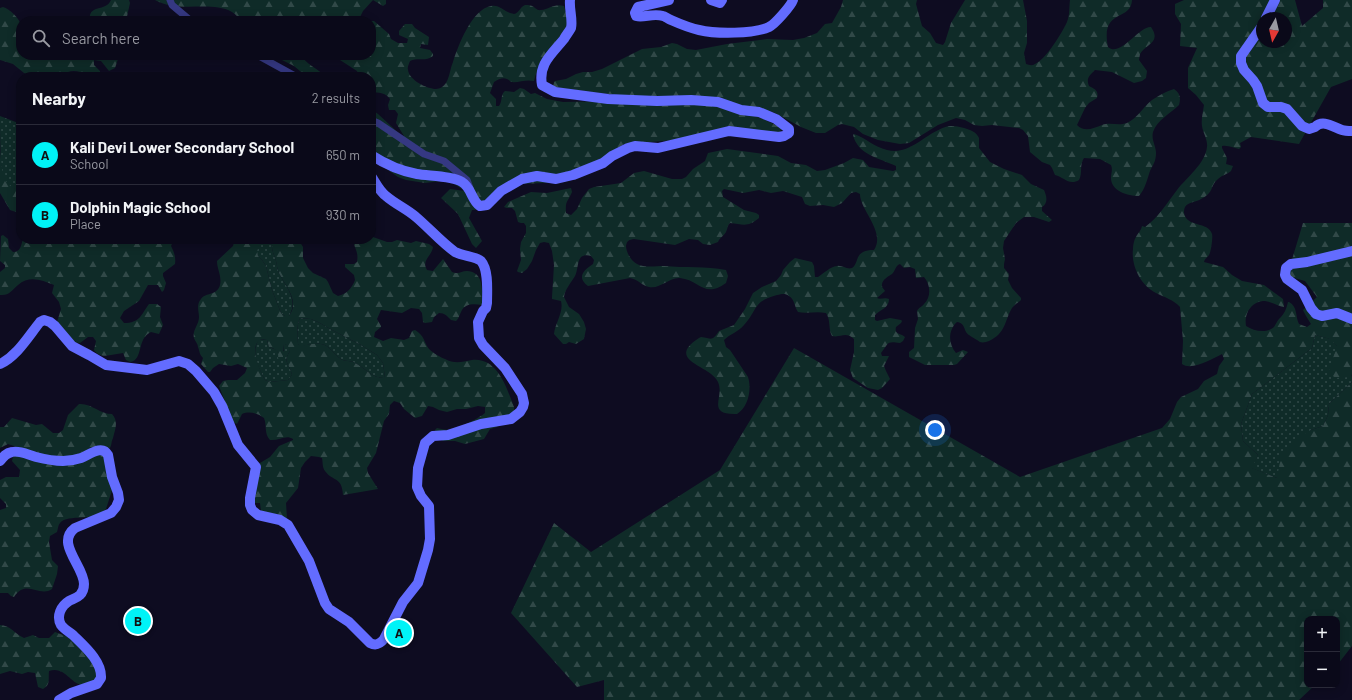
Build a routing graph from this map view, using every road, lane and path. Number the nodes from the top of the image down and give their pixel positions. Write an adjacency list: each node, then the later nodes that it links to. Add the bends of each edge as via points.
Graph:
1 (170, 0): 9 (street)
2 (570, 0): 17 (main road, via 569,32 542,68 540,76 545,88 555,92 608,99 718,102 776,119 789,129 789,133 779,137 729,131 658,148 635,146 573,175 556,179 538,176 522,179 501,191 487,205 476,204)
3 (669, 0): 6 (main road, via 638,7 636,16 662,16 714,32 755,31 771,26)
4 (711, 0): 5 (main road, via 720,3)
5 (722, 0)
6 (793, 0)
7 (1275, 0): 8 (main road)
8 (1269, 12)
9 (185, 16)
10 (1256, 35): 14 (main road, via 1241,56 1241,63 1257,86 1263,103 1268,107 1287,109 1306,128 1315,128 1318,124 1324,123 1344,131)
11 (266, 60): 12 (street)
12 (288, 72)
13 (376, 122): 17 (street, via 424,154 444,161 467,180)
14 (1352, 131)
15 (376, 158): 17 (main road, via 402,170 456,179 463,182)
16 (376, 185): 20 (main road, via 385,196 415,216 447,246 460,255 481,261 486,269 487,303 478,322 479,338 505,368 522,394 524,403 520,412 511,419 481,424 448,435 433,436 425,443 417,487 429,506 428,550 418,583 380,643 370,643 325,603 306,554 288,525 280,520 258,515 252,510 250,498 256,468 239,448 214,392 191,366 179,361 147,370 106,365 72,346 55,326 44,320 21,347)
17 (472, 192)
18 (1352, 251): 19 (main road, via 1291,264 1286,268 1285,275 1302,290 1316,314 1322,316 1337,313)
19 (1352, 319)
20 (0, 364)
21 (0, 461): 22 (main road, via 11,452 63,461 78,459 103,450 108,455 118,493 118,503 113,511 75,528 68,536 68,545 83,577 84,587 79,596 63,606 60,620 62,626 82,644 96,662 101,670 101,678 97,684 71,693)
22 (60, 700)

